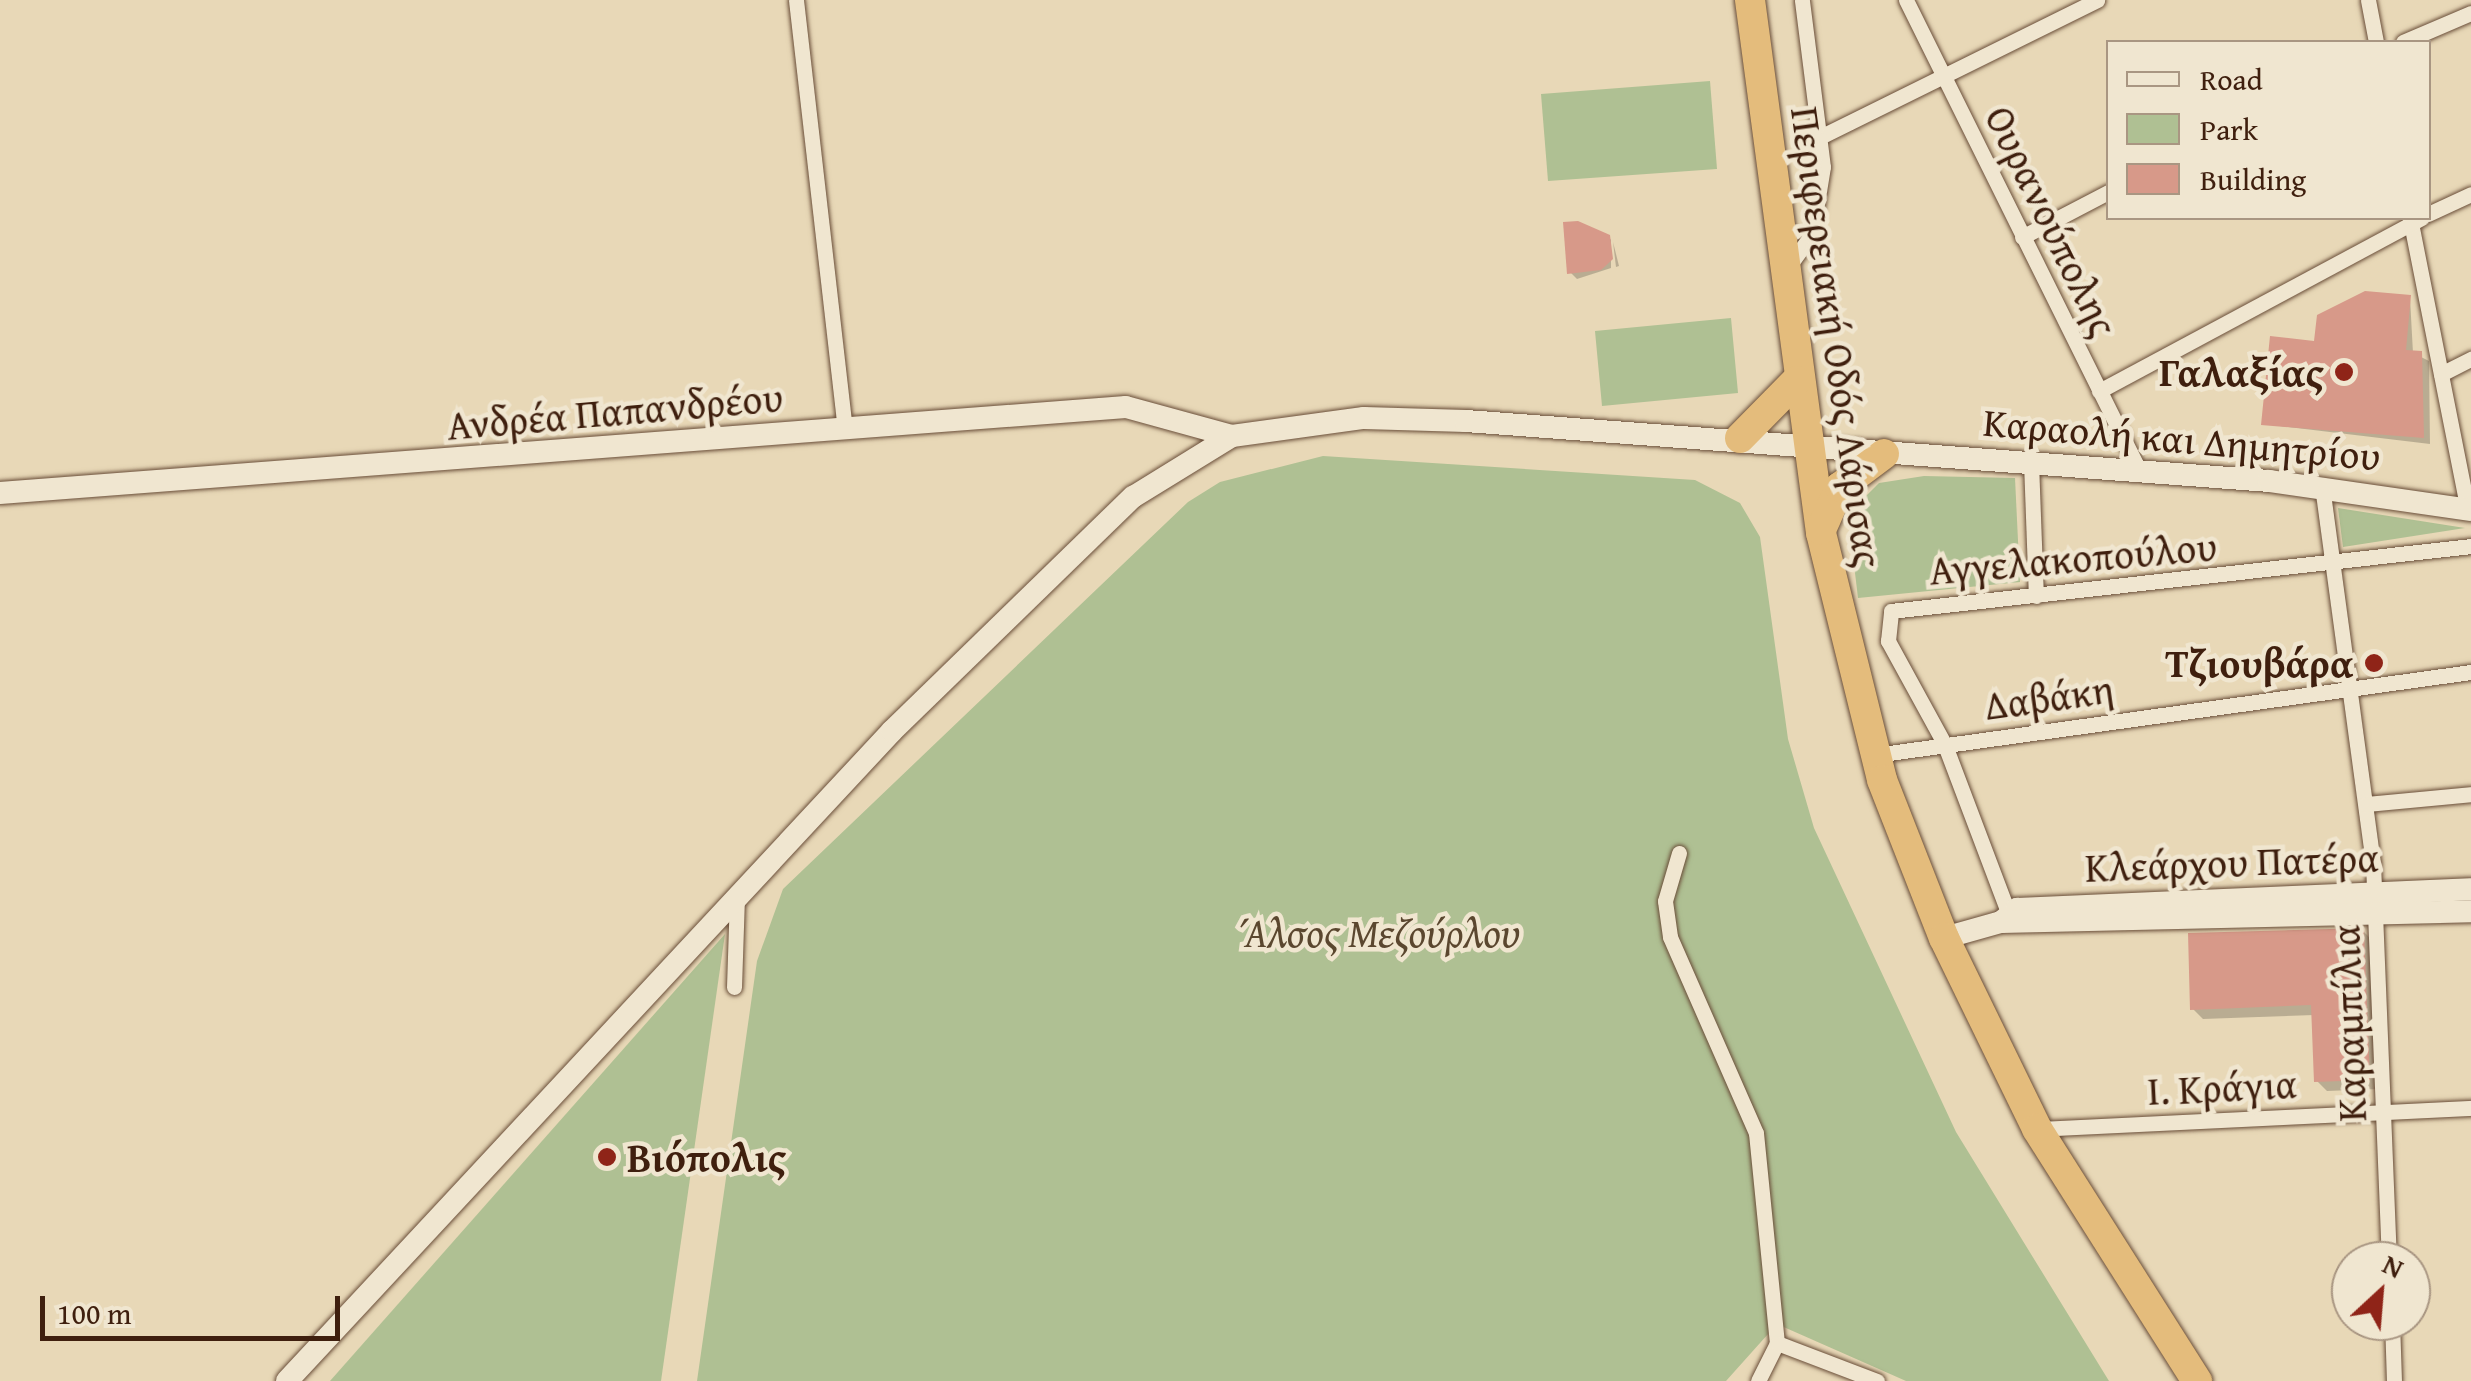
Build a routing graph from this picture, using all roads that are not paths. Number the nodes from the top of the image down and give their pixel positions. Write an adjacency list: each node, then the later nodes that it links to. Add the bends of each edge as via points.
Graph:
1 (796, 0): 23 (street)
2 (1750, 0): 18 (highway, Περιφερειακή Οδός Λάρισας)
3 (1802, 0): 11 (street)
4 (1906, 0): 10 (street, Ουρανούπολης)
5 (2097, 0): 10 (street)
6 (2368, 0): 8 (street)
7 (2471, 13): 9 (street)
8 (2376, 40)
9 (2409, 40)
10 (1945, 77): 11 (street); 17 (street, Ουρανούπολης)
11 (1822, 136): 18 (street, via 1816,218)
12 (2106, 193): 17 (street)
13 (2471, 194): 14 (street)
14 (2431, 212)
15 (2414, 220): 22 (street)
16 (2418, 220): 20 (street)
17 (2022, 237): 22 (street, Ουρανούπολης)
18 (1782, 274): 21 (highway, Περιφερειακή Οδός Λάρισας)
19 (2471, 358): 20 (street)
20 (2442, 374): 32 (street)
21 (1796, 381): 25 (highway); 26 (highway, Περιφερειακή Οδός Λάρισας)
22 (2100, 391): 29 (street, Ουρανούπολης)
23 (846, 430): 24 (street, Ανδρέα Παπανδρέου, via 1126,407); 31 (street, Ανδρέα Παπανδρέου)
24 (1232, 436): 25 (street, Καραολή και Δημητρίου, via 1364,418); 45 (street, via 1132,497)
25 (1740, 438): 26 (street, Καραολή και Δημητρίου)
26 (1808, 447): 27 (street, Καραολή και Δημητρίου); 33 (highway, Περιφερειακή Οδός Λάρισας)
27 (1884, 454): 28 (street, Καραολή και Δημητρίου); 33 (highway, via 1840,487)
28 (2031, 462): 29 (street, Καραολή και Δημητρίου); 36 (street)
29 (2139, 470): 30 (street, Καραολή και Δημητρίου)
30 (2322, 486): 32 (street, Καραολή και Δημητρίου); 35 (street, Καραμπίλια)
31 (0, 493)
32 (2470, 510)
33 (1821, 533): 40 (highway, Περιφερειακή Οδός Λάρισας)
34 (2471, 546): 35 (street, Αγγελακοπούλου)
35 (2332, 566): 36 (street, Αγγελακοπούλου); 38 (street, Καραμπίλια)
36 (2036, 596): 39 (street, Αγγελακοπούλου, via 1902,606 1885,617 1888,641)
37 (2471, 672): 38 (street, Δαβάκη)
38 (2350, 689): 39 (street, Δαβάκη); 42 (street, Καραμπίλια)
39 (1945, 745): 40 (street, Δαβάκη); 48 (street, Αγγελακοπούλου)
40 (1875, 755): 49 (highway, Περιφερειακή Οδός Λάρισας)
41 (2471, 794): 42 (street)
42 (2366, 804): 46 (street, Καραμπίλια)
43 (1678, 852): 56 (street, via 1665,915 1753,1114)
44 (2471, 890): 46 (street, Κλεάρχου Πατέρα)
45 (738, 892): 50 (street); 58 (street)
46 (2376, 904): 47 (street, Κλεάρχου Πατέρα); 48 (street, Κλεάρχου Πατέρα); 52 (street, Καραμπίλια)
47 (2471, 911)
48 (2005, 917): 49 (street, Κλεάρχου Πατέρα)
49 (1944, 938): 53 (highway, Περιφερειακή Οδός Λάρισας)
50 (734, 988)
51 (2471, 1108): 52 (street, Ι. Κράγια)
52 (2384, 1112): 53 (street, Ι. Κράγια); 54 (street, Καραμπίλια)
53 (2037, 1129): 60 (highway, Περιφερειακή Οδός Λάρισας)
54 (2389, 1241)
55 (2393, 1341): 61 (street)
56 (1777, 1343): 57 (street); 59 (street)
57 (1762, 1380)
58 (288, 1381)
59 (1877, 1381)
60 (2197, 1381)
61 (2394, 1381)

